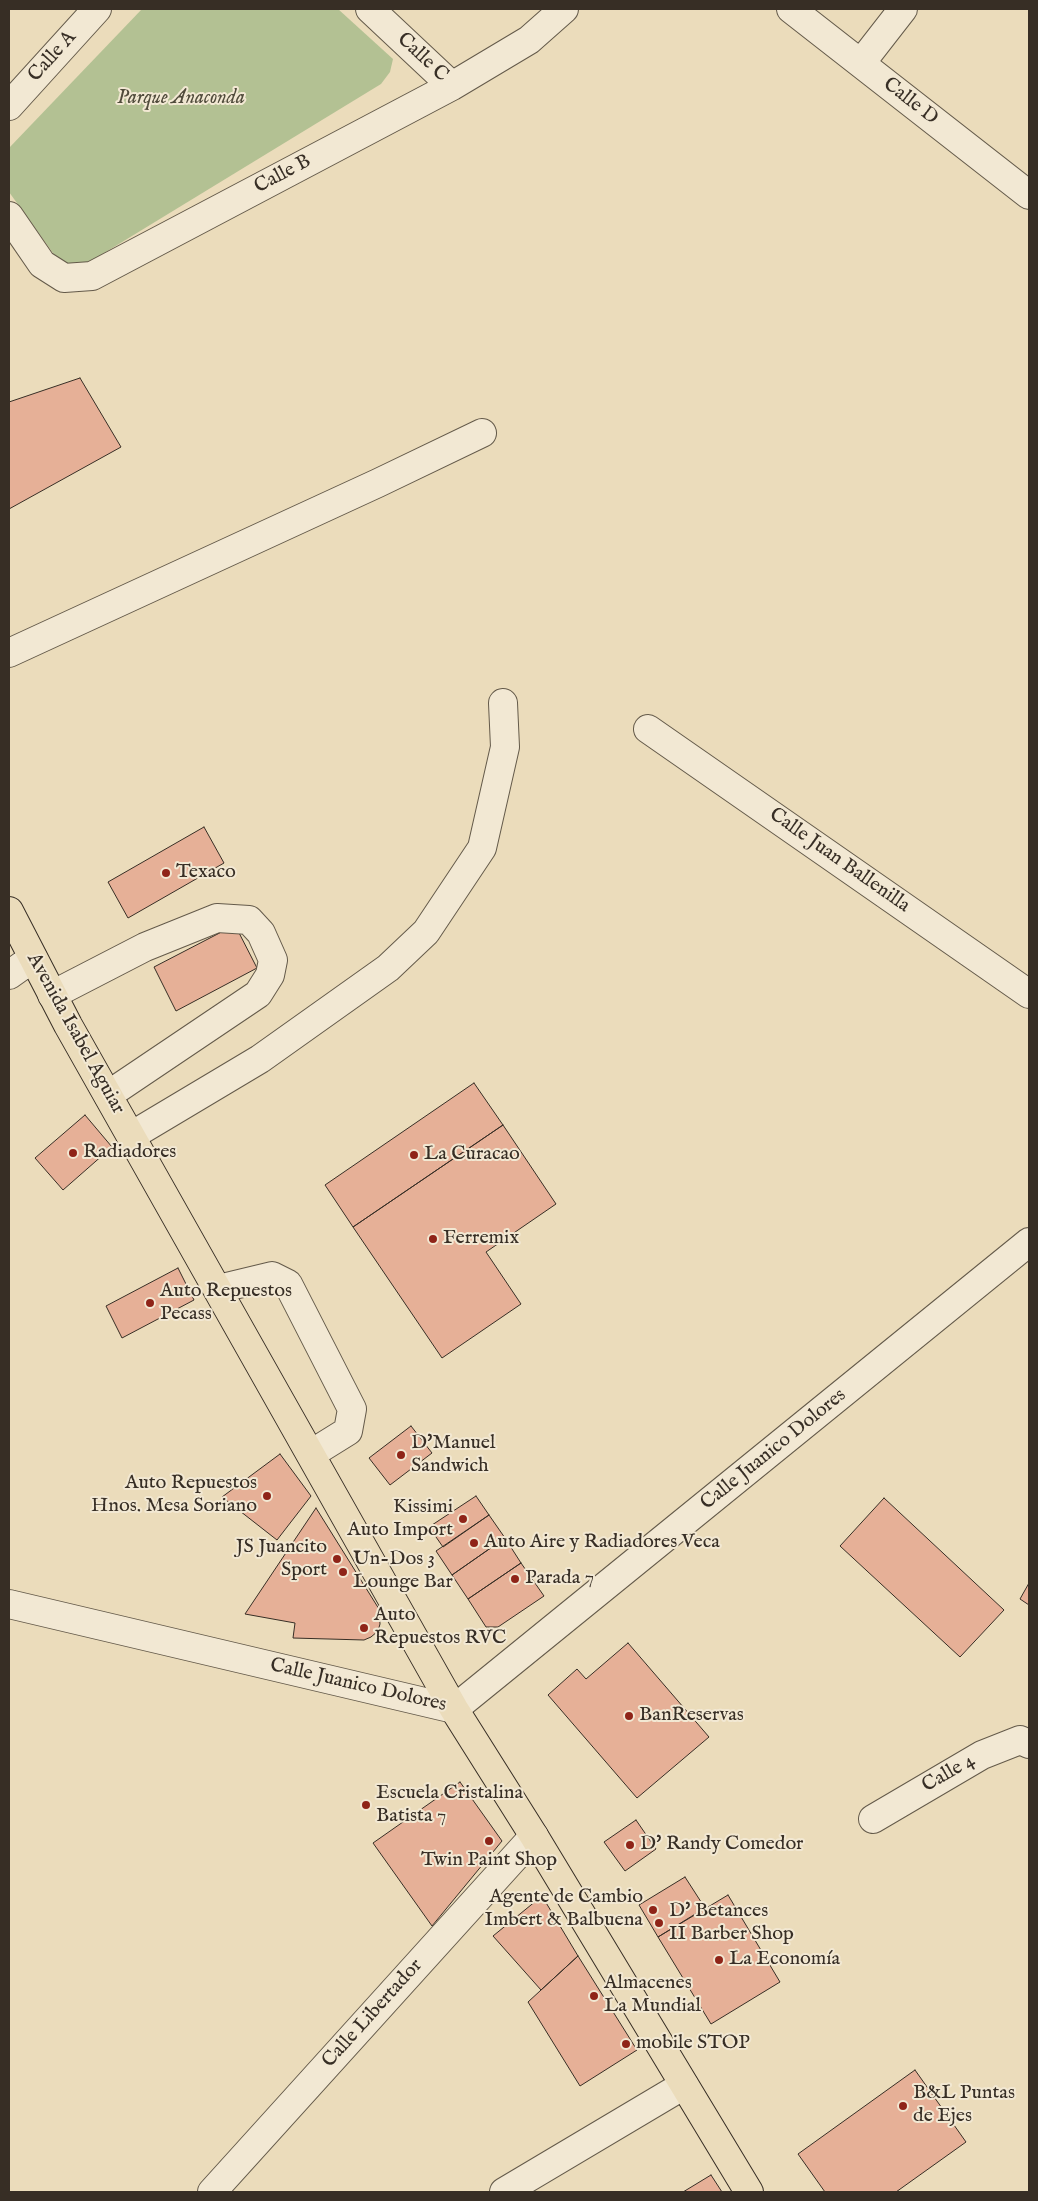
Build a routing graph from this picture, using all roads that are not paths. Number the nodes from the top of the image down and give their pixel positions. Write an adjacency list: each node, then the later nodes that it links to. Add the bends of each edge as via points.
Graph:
1 (97, 9): 8 (street, Calle A)
2 (370, 9): 7 (street, Calle C)
3 (564, 9): 7 (street, Calle B, via 528,40)
4 (791, 9): 6 (street, Calle D)
5 (902, 9): 6 (street)
6 (861, 63): 9 (street, Calle D)
7 (452, 86): 10 (street, Calle B, via 92,276 64,278 42,264)
8 (9, 106)
9 (1029, 195)
10 (9, 216)
11 (482, 433): 12 (street)
12 (9, 654)
13 (503, 703): 21 (street, via 506,747 482,848 426,932 388,968 260,1059)
14 (648, 729): 18 (street, Calle Juan Ballenilla)
15 (9, 911): 16 (main road, Avenida Isabel Aguiar)
16 (33, 958): 17 (street); 19 (main road, Avenida Isabel Aguiar)
17 (9, 975)
18 (1029, 994)
19 (52, 995): 20 (main road, Avenida Isabel Aguiar); 20 (street, via 145,947 217,918 249,920 261,933 273,960 270,975 258,994)
20 (108, 1095): 21 (main road, Avenida Isabel Aguiar)
21 (131, 1136): 23 (main road, Avenida Isabel Aguiar)
22 (1029, 1242): 26 (street, Calle Juanico Dolores)
23 (218, 1289): 24 (main road, Avenida Isabel Aguiar); 24 (street, via 272,1276 288,1284 352,1409 348,1431)
24 (311, 1454): 26 (main road, Avenida Isabel Aguiar)
25 (9, 1604): 26 (street, Calle Juanico Dolores)
26 (454, 1709): 29 (main road, Avenida Isabel Aguiar)
27 (1029, 1744): 28 (street, Calle 4, via 1020,1740 982,1755)
28 (873, 1819)
29 (534, 1836): 30 (main road, Avenida Isabel Aguiar); 31 (street, Calle Libertador)
30 (684, 2085): 32 (street); 33 (main road, Avenida Isabel Aguiar)
31 (212, 2192)
32 (504, 2192)
33 (748, 2192)

